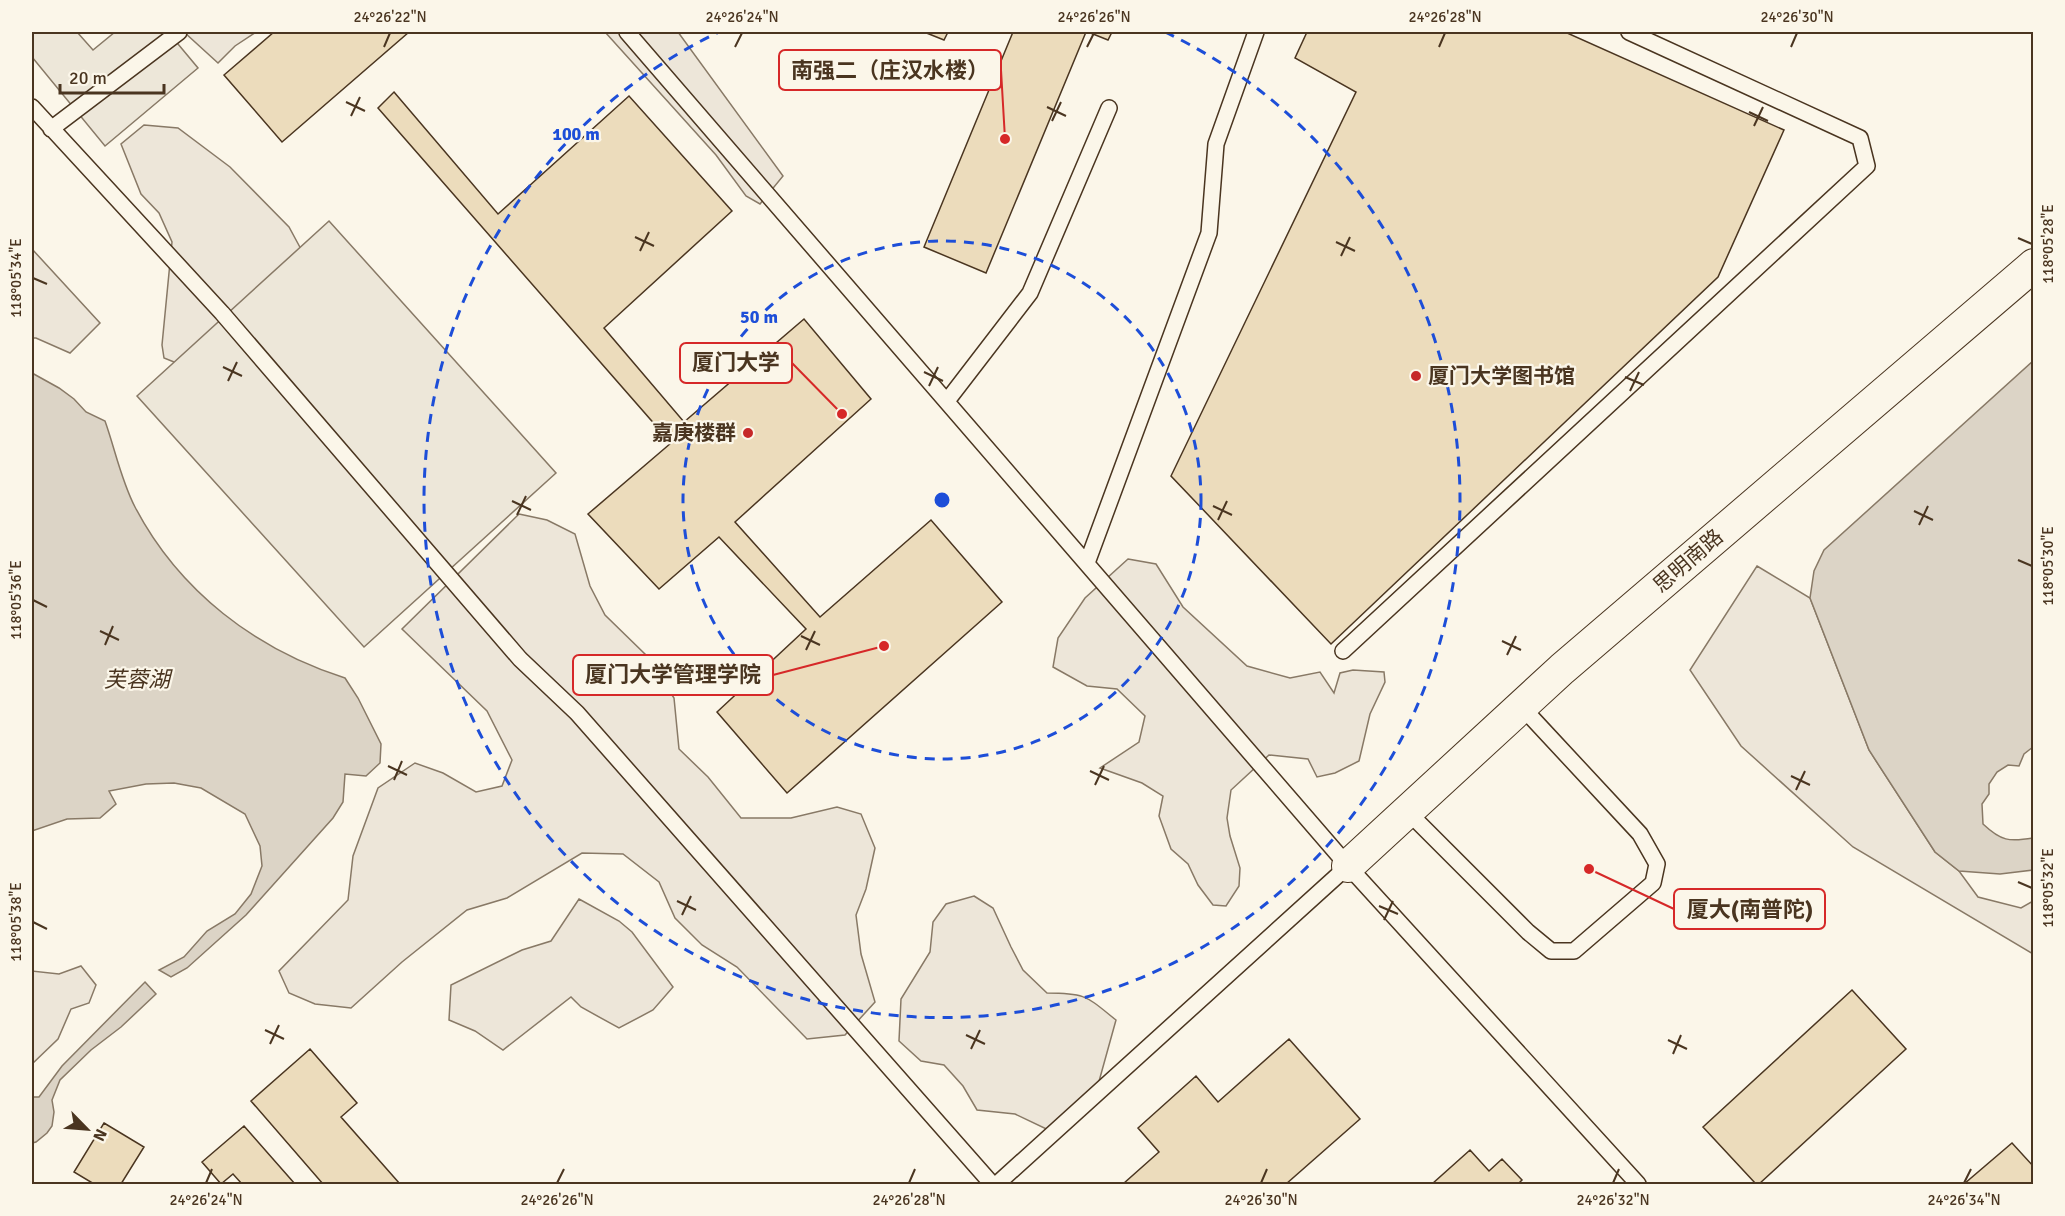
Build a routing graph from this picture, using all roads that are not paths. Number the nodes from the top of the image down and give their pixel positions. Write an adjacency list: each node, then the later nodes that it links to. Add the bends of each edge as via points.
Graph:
1 (179, 32): 7 (lane)
2 (627, 32): 9 (lane)
3 (1256, 32): 10 (lane, via 1216,144 1209,233)
4 (1629, 32): 11 (lane, via 1860,138 1867,166)
5 (32, 107): 7 (lane)
6 (1109, 108): 9 (lane, via 1029,293)
7 (51, 129): 15 (lane, via 222,314 520,659 577,713)
8 (2034, 264): 12 (street, 思明南路)
9 (946, 400): 10 (lane)
10 (1087, 563): 14 (lane)
11 (1343, 651)
12 (1521, 706): 13 (street, 思明南路); 13 (lane, via 1640,834 1657,864 1653,883 1639,897 1574,951 1551,951)
13 (1407, 811): 14 (street, 思明南路)
14 (1348, 866): 16 (lane); 17 (lane)
15 (992, 1185)
16 (997, 1185)
17 (1638, 1185)

